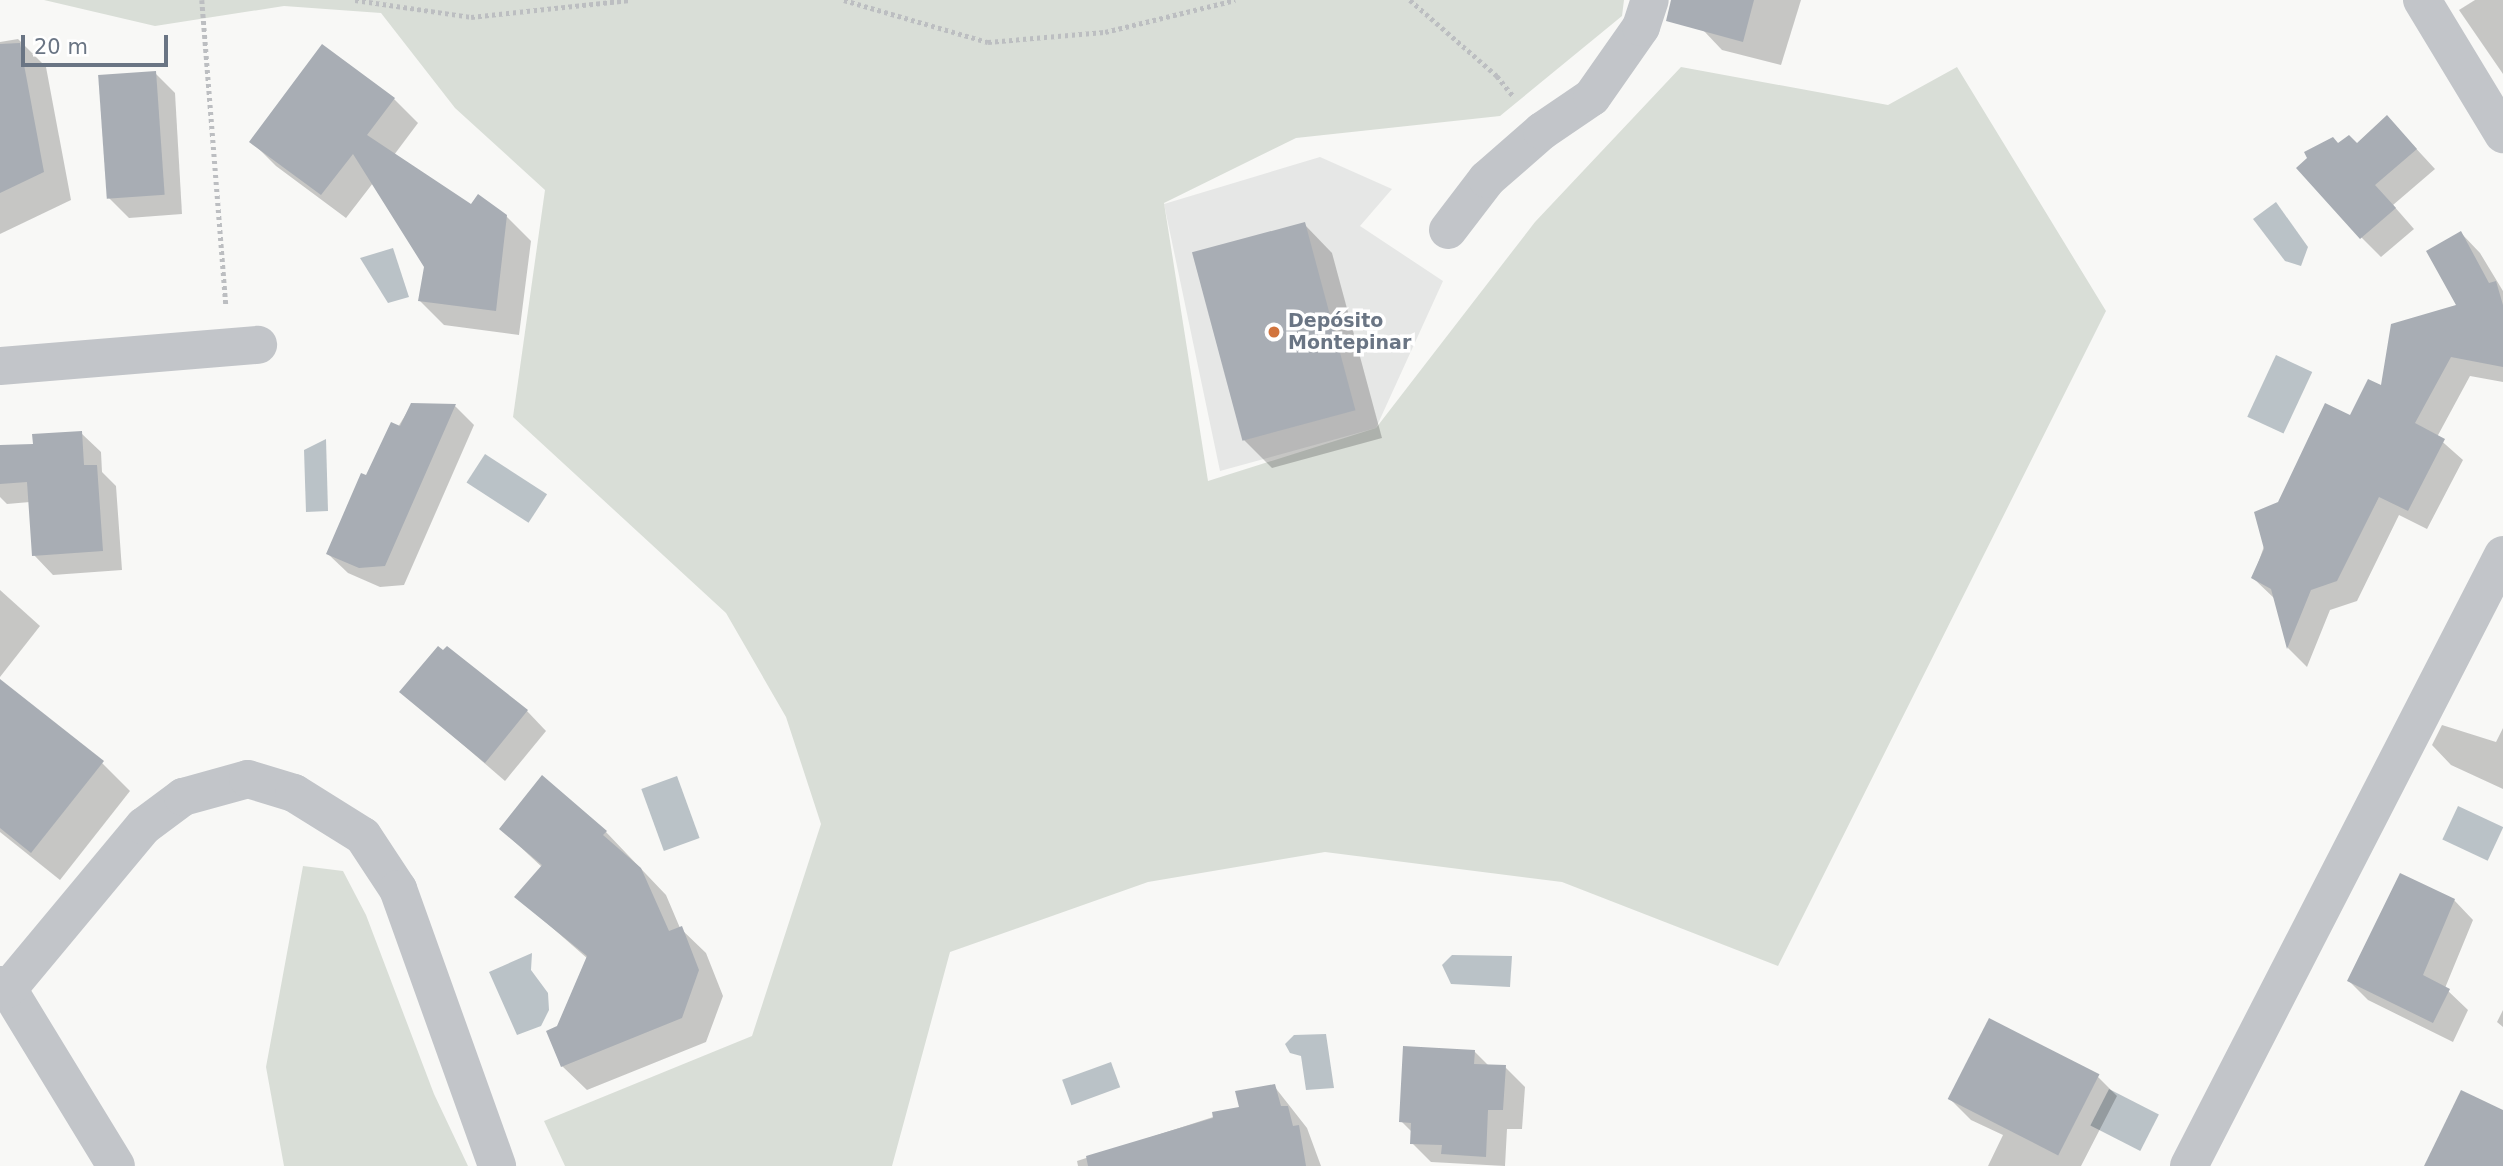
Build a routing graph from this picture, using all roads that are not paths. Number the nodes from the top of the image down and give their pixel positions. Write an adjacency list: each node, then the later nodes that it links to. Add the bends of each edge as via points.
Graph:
1 (1650, 0): 4 (street, via 1641,27 1592,97 1542,131 1487,179)
2 (2422, 0): 3 (street)
3 (2503, 134)
4 (1448, 230)
5 (244, 346): 6 (street)
6 (0, 366)
7 (2503, 555): 11 (street)
8 (4, 987): 9 (street); 10 (street, via 144,826 183,797 248,779 294,793 363,836 398,888)
9 (116, 1166)
10 (497, 1166)
11 (2189, 1166)

